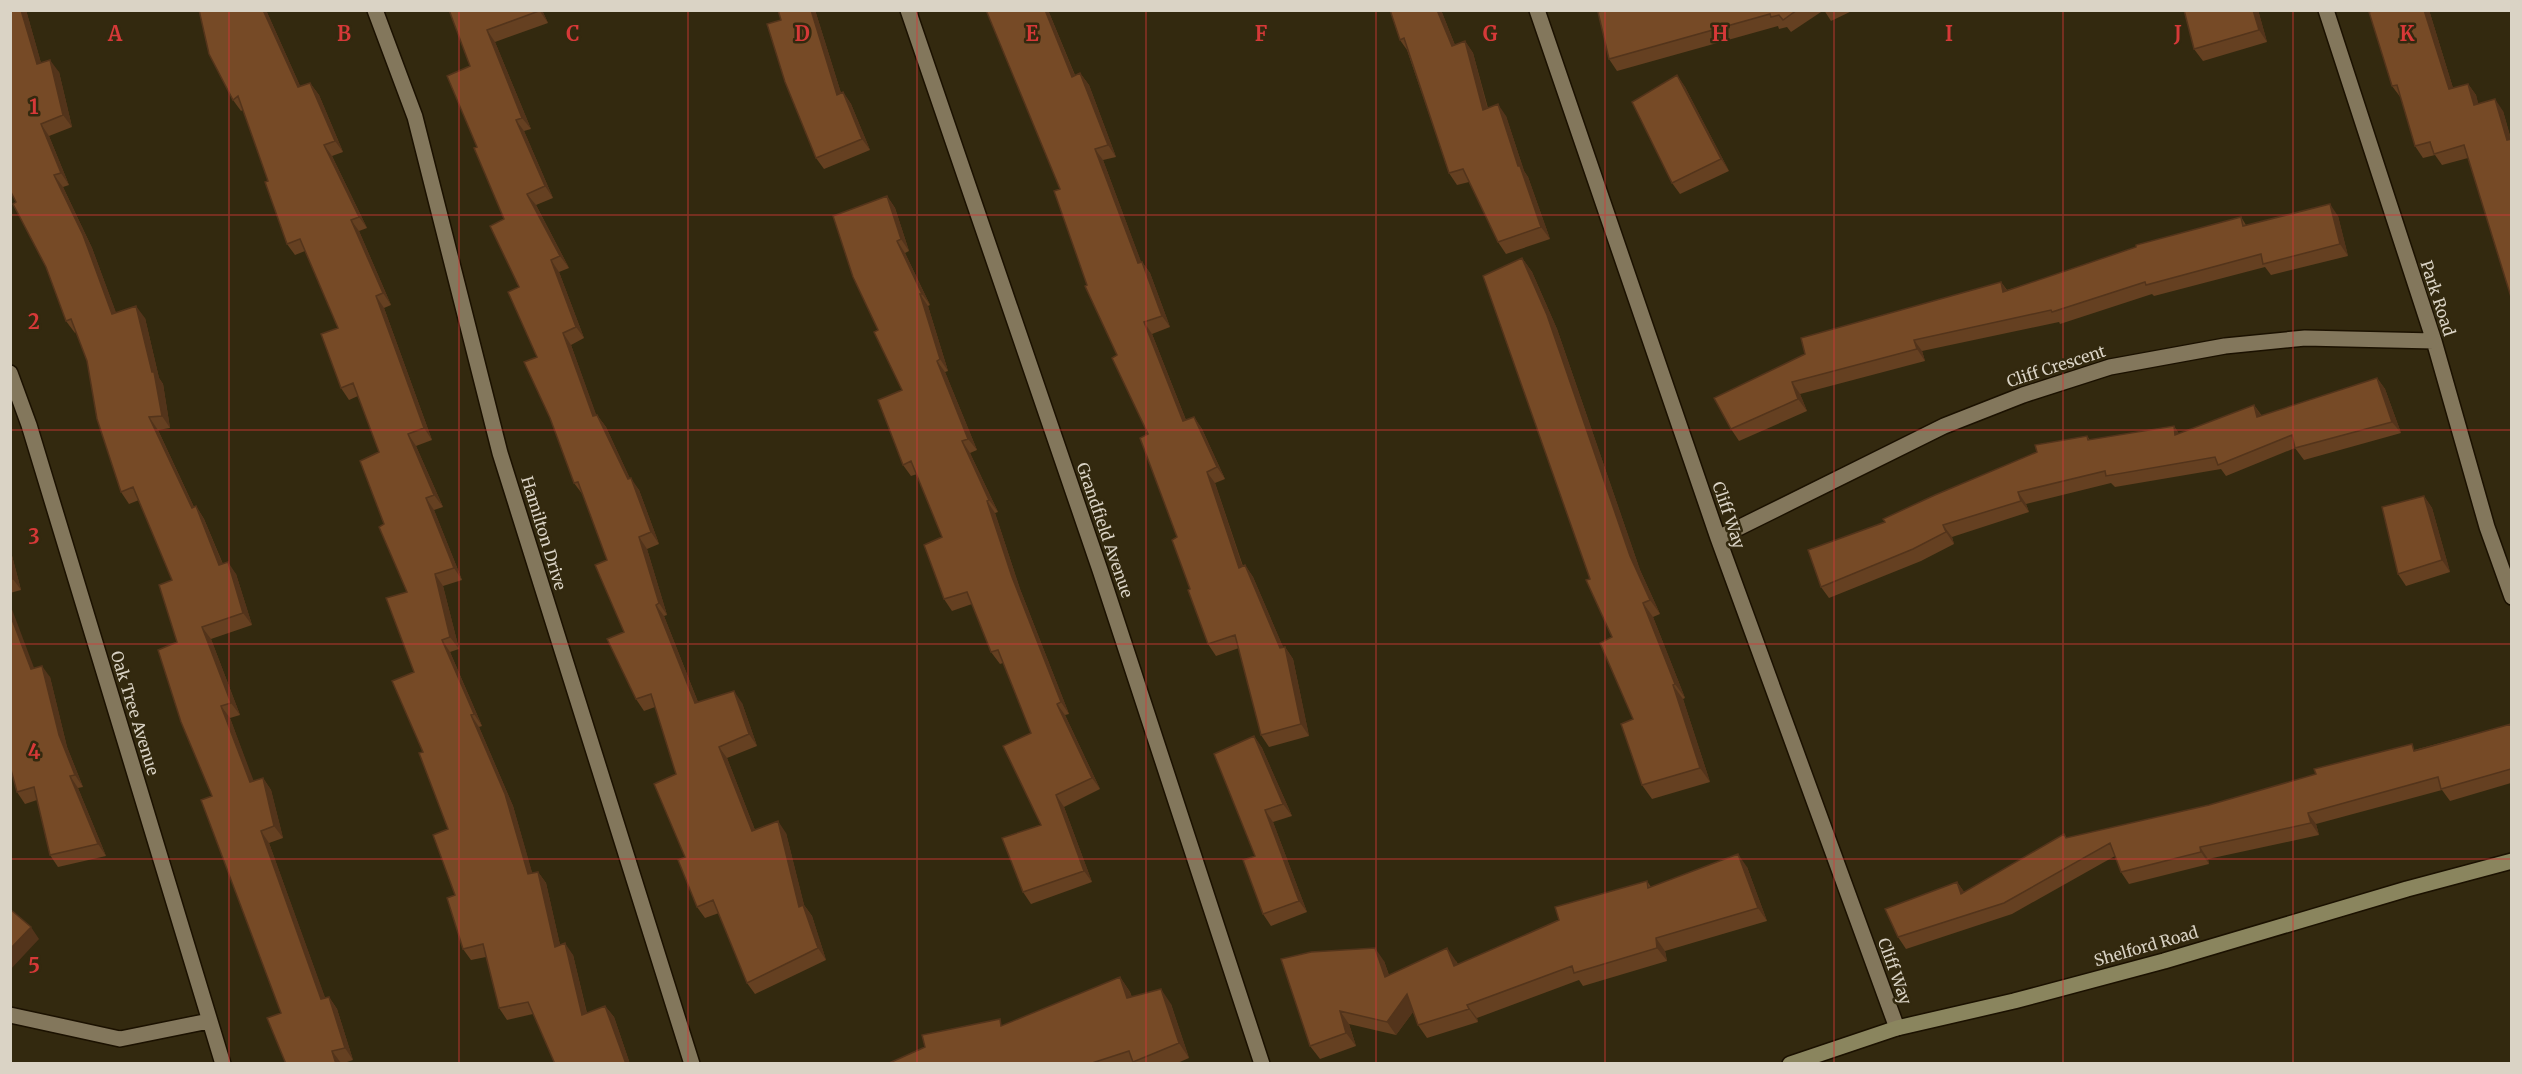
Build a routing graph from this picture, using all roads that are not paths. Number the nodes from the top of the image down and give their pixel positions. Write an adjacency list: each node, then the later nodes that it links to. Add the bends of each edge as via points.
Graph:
1 (375, 10): 14 (street, Hamilton Drive, via 415,117 500,453)
2 (908, 10): 15 (street, Grandfield Avenue, via 1100,570)
3 (1537, 10): 7 (street, Cliff Way)
4 (2326, 10): 5 (street, Park Road)
5 (2434, 341): 7 (street, Cliff Crescent, via 2305,338 2203,349 2110,367 1944,426); 8 (street, Park Road)
6 (10, 373): 11 (street, Oak Tree Avenue)
7 (1718, 538): 12 (street, Cliff Way)
8 (2511, 597)
9 (2511, 861): 12 (street, Shelford Road, via 2164,961)
10 (10, 1015): 11 (street, via 120,1039)
11 (209, 1021): 13 (street, Oak Tree Avenue)
12 (1897, 1028): 16 (street, Shelford Road)
13 (223, 1064)
14 (692, 1064)
15 (1262, 1064)
16 (1790, 1064)

